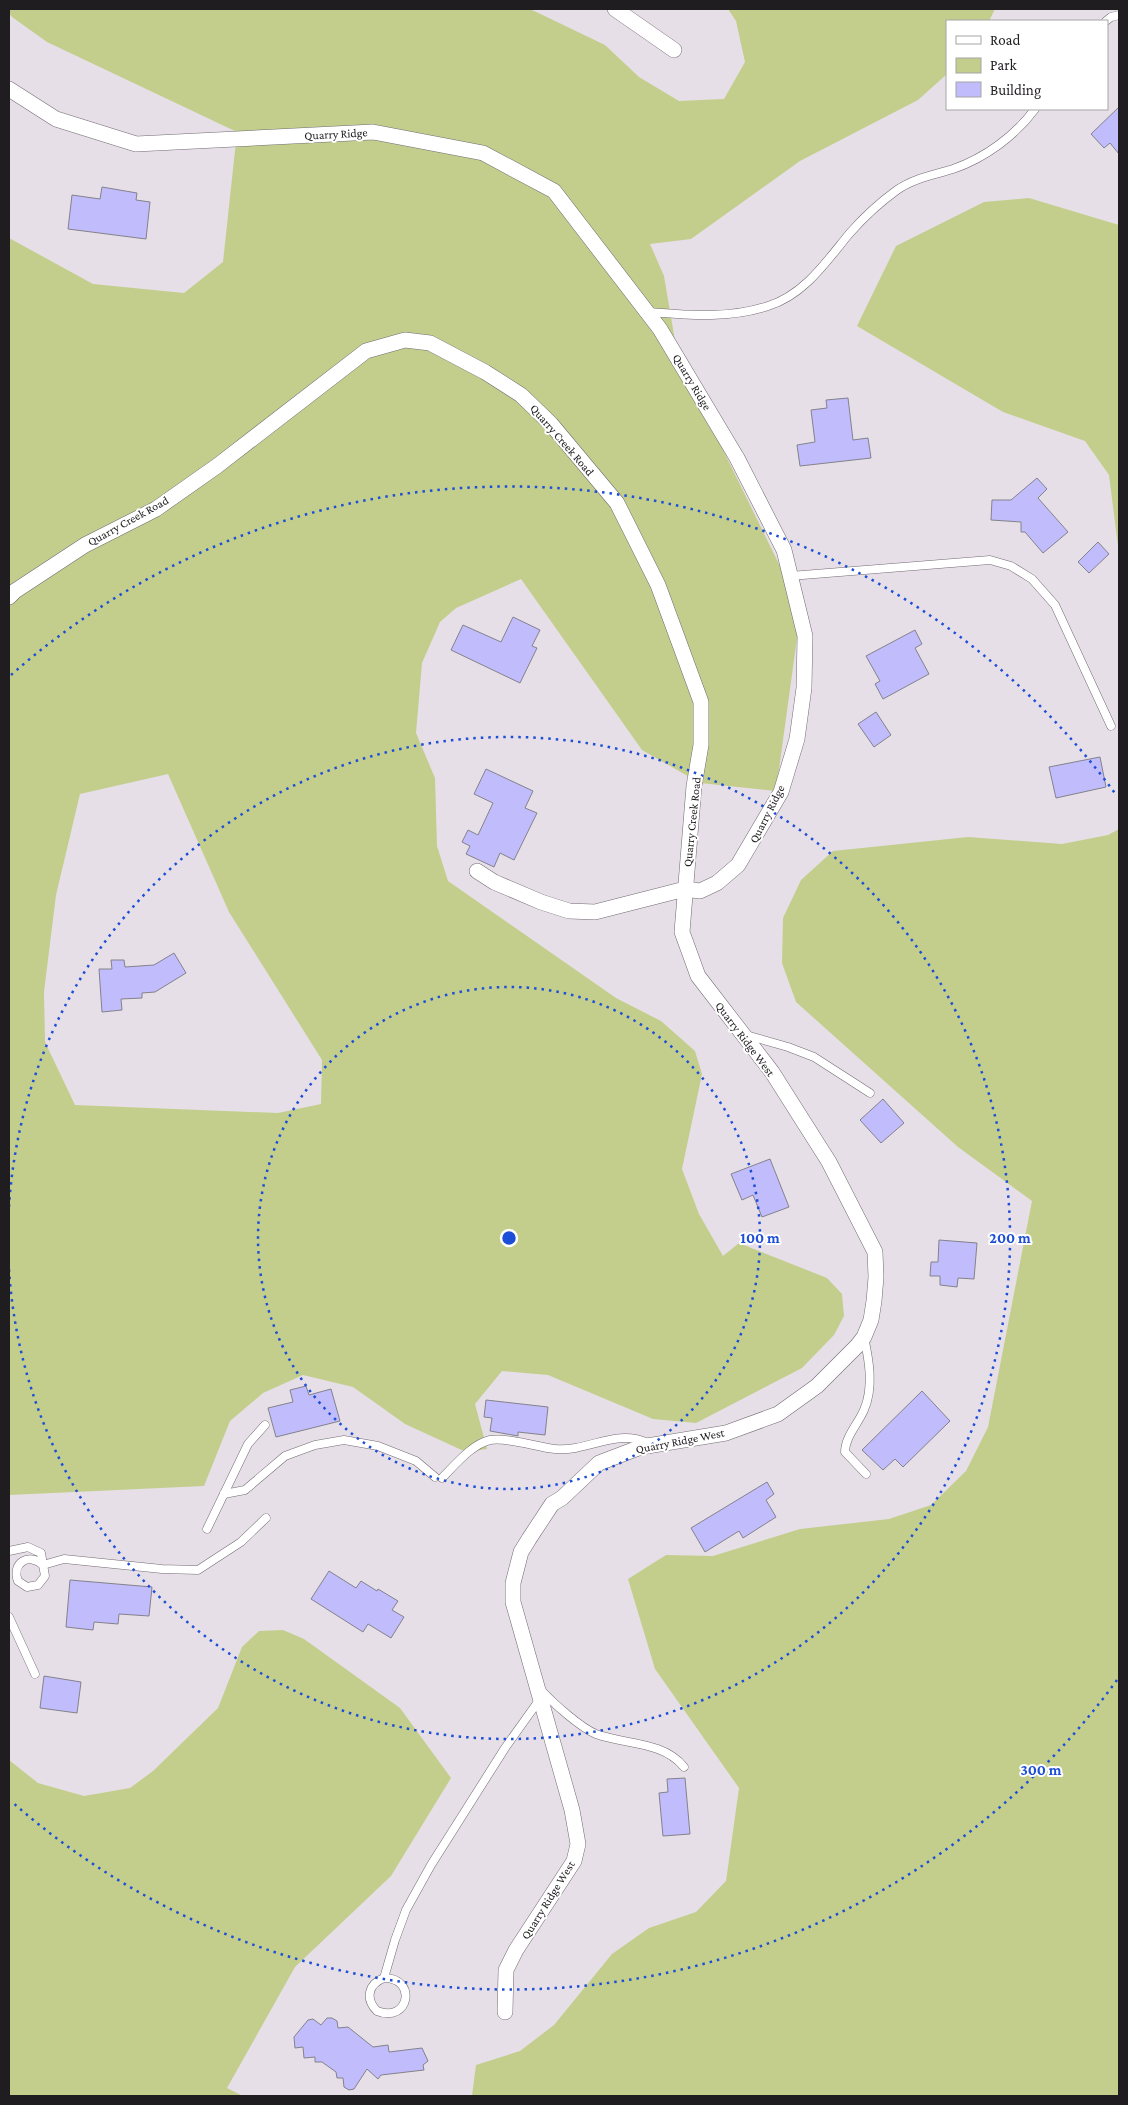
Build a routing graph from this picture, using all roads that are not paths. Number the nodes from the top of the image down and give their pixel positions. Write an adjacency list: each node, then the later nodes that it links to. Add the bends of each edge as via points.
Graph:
1 (615, 9): 4 (street)
2 (1119, 15): 3 (lane)
3 (1107, 20)
4 (674, 50)
5 (9, 89): 7 (street, Quarry Ridge, via 56,119 136,144 373,132 483,153 554,191)
6 (1034, 110): 7 (lane, via 1022,126 980,156 898,189 870,212 828,261 792,296 736,314)
7 (648, 312): 8 (street, Quarry Ridge, via 736,458 784,550)
8 (790, 576): 10 (lane, via 990,560 1012,566 1032,579 1055,605); 12 (street, Quarry Ridge, via 805,636 804,688 797,738 780,792 738,865 717,883 700,891)
9 (9, 597): 12 (street, Quarry Creek Road, via 85,545 156,509 366,351 405,340 430,343 521,395 551,424 617,503 658,585 701,702 701,745)
10 (1111, 726)
11 (476, 871): 12 (street, Quarry Ridge, via 541,902 569,911 595,912)
12 (685, 889): 13 (street, Quarry Ridge West, via 682,932 698,976)
13 (742, 1034): 14 (lane, via 814,1057); 15 (street, Quarry Ridge West, via 772,1072 828,1162 875,1252 874,1301)
14 (870, 1092)
15 (864, 1337): 17 (street, Quarry Ridge West, via 817,1386 778,1414 726,1433); 18 (lane, via 870,1366 868,1394 865,1409 845,1445 845,1452)
16 (265, 1425): 19 (lane, via 248,1444)
17 (652, 1445): 19 (lane, via 637,1438 619,1437 586,1446 557,1449 491,1440 480,1444 438,1477 416,1462 378,1446 344,1440 315,1445 285,1456 245,1490); 25 (street, Quarry Ridge West, via 599,1463 552,1504 521,1552 512,1593)
18 (866, 1474)
19 (224, 1494): 21 (lane)
20 (266, 1518): 22 (lane, via 241,1542 198,1570 64,1559 43,1565 40,1552 28,1547)
21 (207, 1529)
22 (9, 1551)
23 (9, 1617): 24 (lane)
24 (34, 1674)
25 (540, 1692): 26 (lane, via 595,1733 664,1751 676,1757); 27 (lane, via 406,1910); 28 (street, Quarry Ridge West, via 578,1844 571,1866 506,1970)
26 (684, 1767)
27 (384, 1978): 27 (lane, via 372,1986 369,1999 377,2011 391,2014 403,2006 406,1992 398,1980)
28 (504, 2012)

